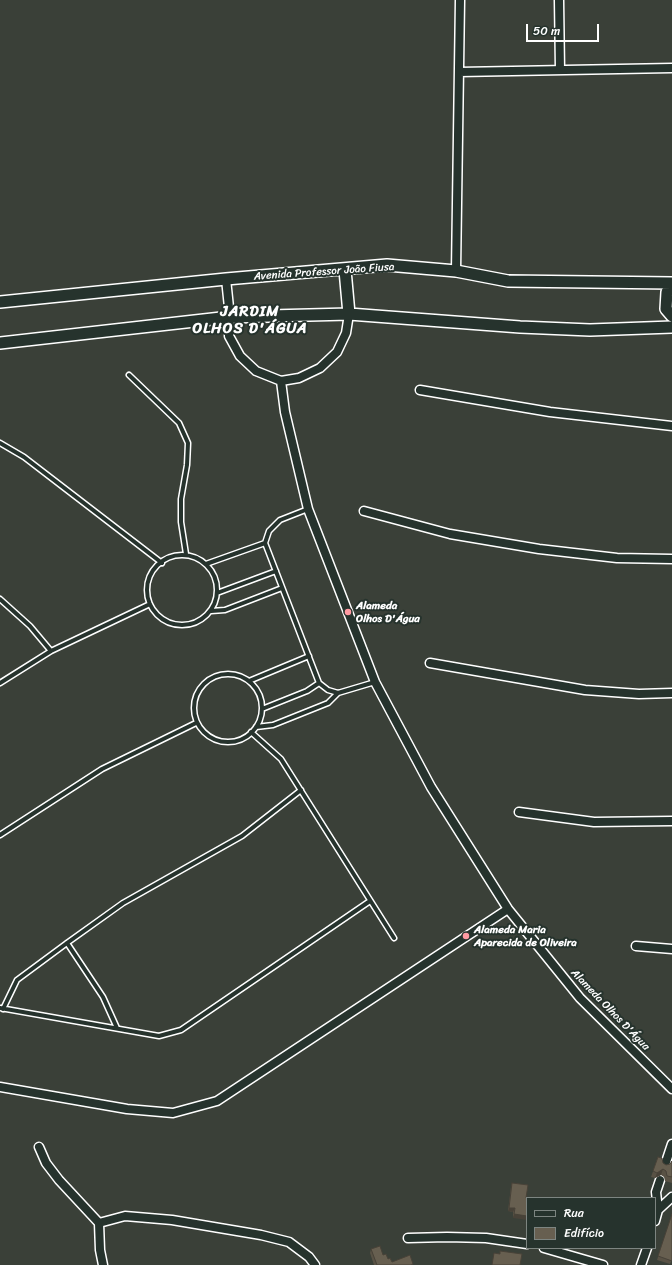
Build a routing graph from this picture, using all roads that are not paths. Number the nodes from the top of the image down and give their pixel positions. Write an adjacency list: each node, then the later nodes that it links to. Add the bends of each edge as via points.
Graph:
1 (460, 0): 5 (street)
2 (558, 0): 4 (street)
3 (672, 68): 4 (street)
4 (560, 70): 5 (street)
5 (459, 72): 7 (street)
6 (345, 270): 7 (street, Avenida Professor João Fiusa, via 388,265); 8 (street, Avenida Professor João Fiusa); 12 (street)
7 (456, 271): 9 (street, Avenida Professor João Fiusa, via 508,281)
8 (226, 279): 11 (street, Avenida Professor João Fiusa); 14 (street)
9 (672, 283)
10 (672, 288): 13 (street, via 667,292 666,309)
11 (0, 302)
12 (349, 314): 14 (street); 15 (street, via 590,330); 18 (street, via 346,333 337,352 320,368 299,378)
13 (672, 316)
14 (230, 317): 16 (street); 18 (street, via 229,336 240,356 256,371)
15 (672, 327)
16 (0, 344)
17 (130, 375): 25 (lane, via 179,422 188,443 188,465 181,499 181,522)
18 (280, 381): 22 (street, Alameda Olhos D'Água)
19 (420, 390): 20 (street, via 550,412)
20 (672, 426)
21 (0, 443): 27 (lane, via 24,457)
22 (308, 509): 24 (lane, via 280,520 269,531); 39 (street, Alameda Olhos D'Água)
23 (364, 511): 26 (street, via 450,534 539,549 617,558)
24 (265, 543): 28 (lane); 29 (lane)
25 (186, 554): 27 (lane, via 168,557); 28 (lane)
26 (672, 558)
27 (162, 562): 33 (lane, via 154,569 147,586)
28 (206, 564): 31 (lane, via 214,575)
29 (276, 571): 30 (lane); 31 (lane)
30 (282, 588): 34 (lane, via 225,610); 36 (lane)
31 (217, 593): 34 (lane)
32 (0, 599): 35 (lane, via 30,626)
33 (150, 604): 34 (lane, via 161,618 178,625 196,622); 35 (lane)
34 (211, 610)
35 (51, 651): 40 (lane)
36 (309, 656): 38 (lane); 41 (lane)
37 (430, 663): 43 (street, via 585,690 639,694)
38 (249, 681): 44 (lane, via 255,686); 45 (lane, via 230,673 216,674 204,682 195,694 193,708)
39 (375, 682): 42 (lane); 53 (street, Alameda Olhos D'Água, via 431,787)
40 (0, 683)
41 (319, 683): 42 (lane, via 328,690); 44 (lane, via 307,691)
42 (338, 693): 46 (lane, via 328,703 273,725)
43 (672, 693)
44 (262, 709): 46 (lane)
45 (196, 723): 47 (lane, via 205,734 218,741 232,742 246,737); 51 (lane, via 102,769)
46 (256, 727): 47 (lane)
47 (251, 732): 48 (lane, via 281,759)
48 (301, 790): 52 (lane); 55 (lane, via 242,836 122,903)
49 (519, 812): 50 (street, via 594,822)
50 (672, 821)
51 (0, 835)
52 (370, 901): 54 (lane); 59 (lane, via 181,1030 159,1036)
53 (508, 909): 60 (street, via 217,1101 174,1113 127,1109); 61 (street, Alameda Olhos D'Água, via 580,998)
54 (394, 938)
55 (67, 943): 58 (lane, via 17,980); 59 (lane, via 103,998)
56 (636, 946): 57 (street)
57 (672, 948)
58 (2, 1008): 59 (lane)
59 (116, 1028)
60 (0, 1087)
61 (672, 1090)
62 (672, 1144): 64 (street)
63 (38, 1147): 69 (street, via 59,1180)
64 (665, 1165)
65 (660, 1180): 67 (street, via 656,1192)
66 (672, 1197): 67 (street)
67 (658, 1210): 68 (street)
68 (656, 1218)
69 (99, 1223): 74 (street); 75 (street, via 125,1216 172,1220 262,1235 289,1242 309,1257)
70 (408, 1238): 71 (street, via 486,1238)
71 (526, 1244)
72 (547, 1249): 76 (street)
73 (647, 1249): 77 (street)
74 (103, 1265)
75 (315, 1265)
76 (603, 1265)
77 (641, 1265)

